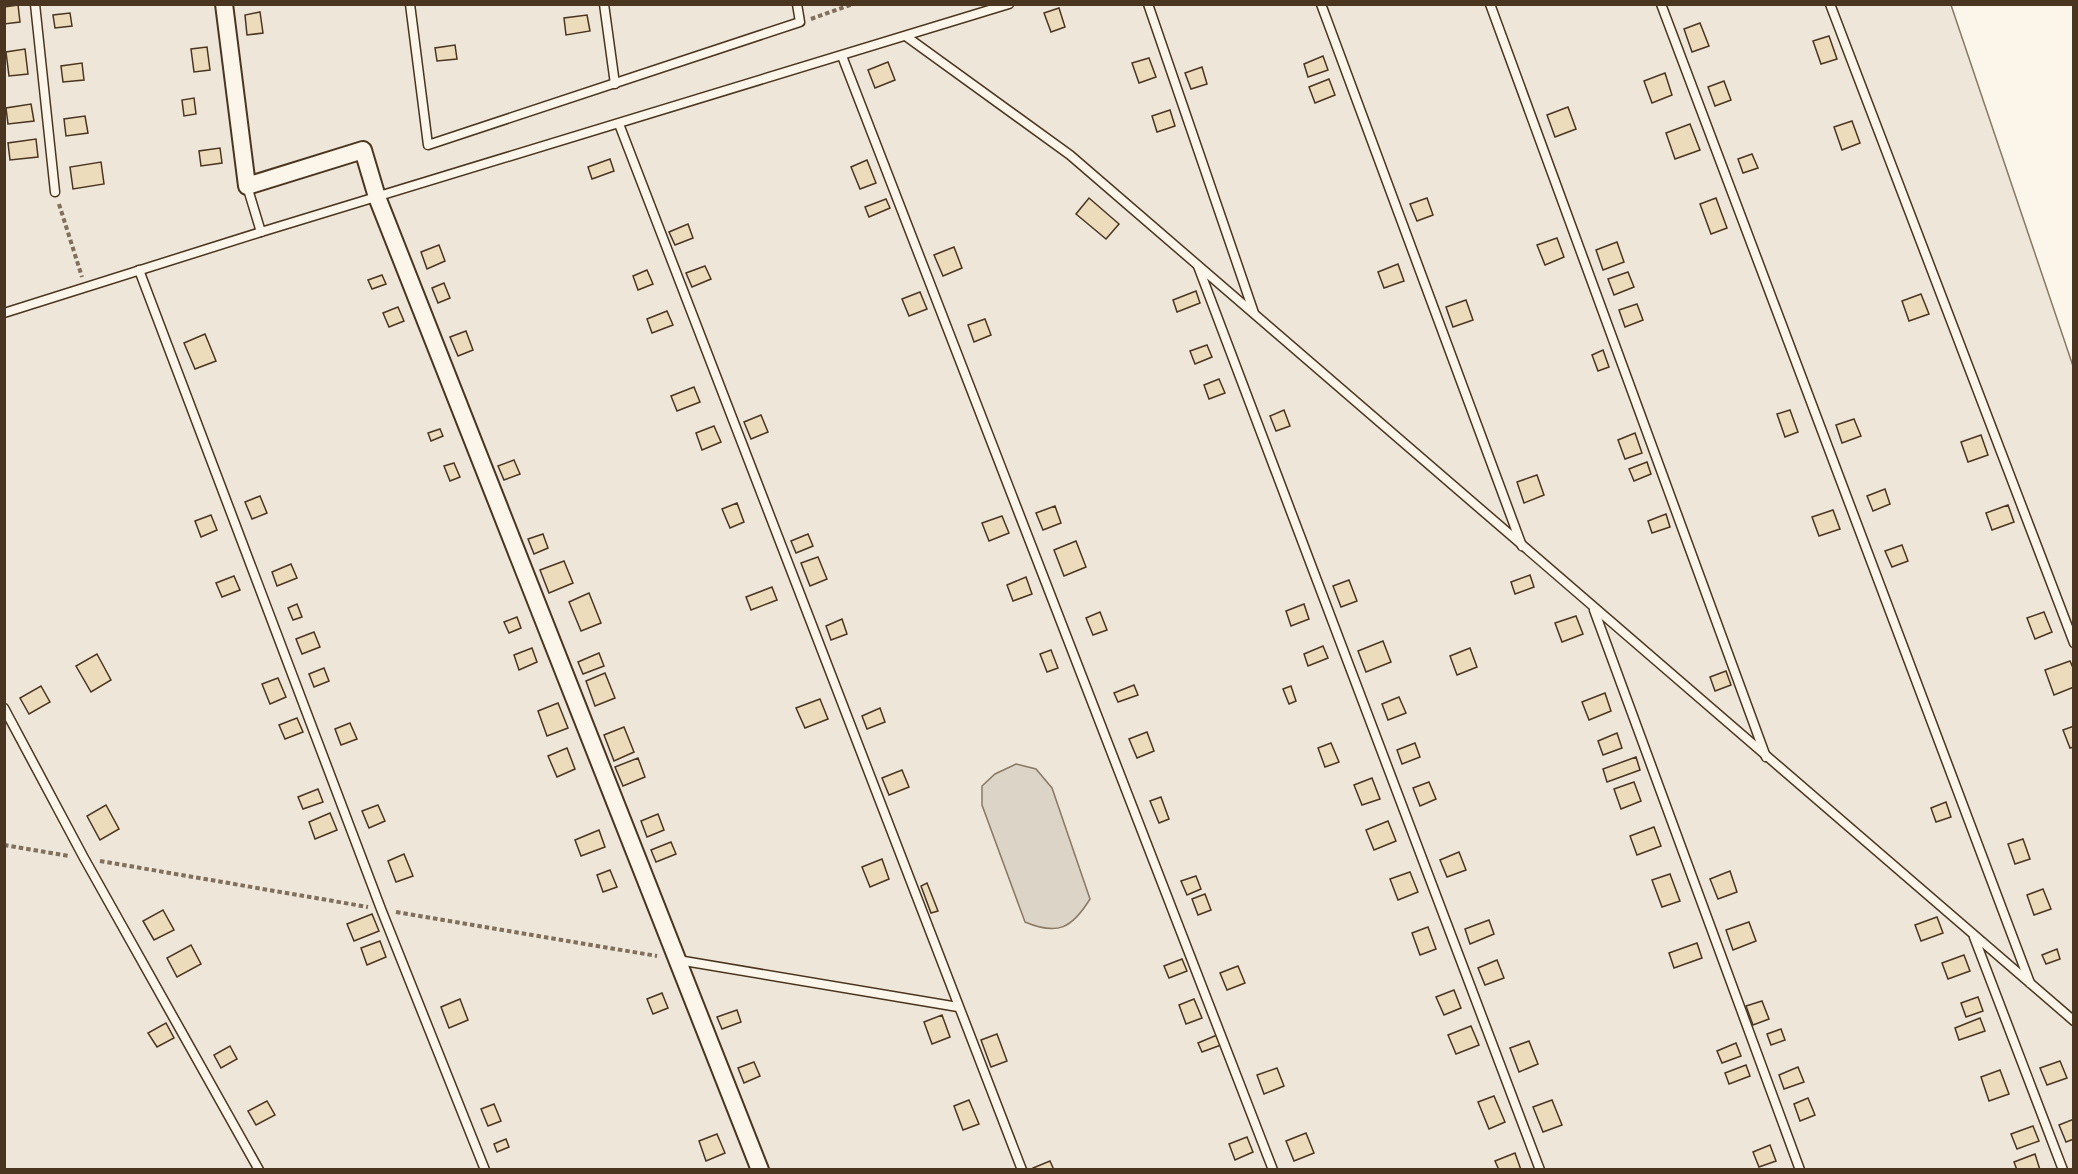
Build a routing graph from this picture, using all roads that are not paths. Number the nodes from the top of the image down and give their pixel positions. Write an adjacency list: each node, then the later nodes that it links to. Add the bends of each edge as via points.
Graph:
1 (35, 4): 17 (lane)
2 (224, 4): 16 (street)
3 (410, 4): 14 (lane, via 428,145)
4 (604, 4): 14 (lane)
5 (797, 4): 14 (lane, via 800,22)
6 (1009, 4): 12 (lane)
7 (1148, 4): 23 (lane)
8 (1321, 4): 24 (lane)
9 (1490, 4): 28 (lane)
10 (1661, 4): 31 (lane)
11 (1830, 4): 26 (lane)
12 (907, 37): 13 (lane); 20 (lane, via 1070,155)
13 (842, 56): 15 (lane); 38 (lane)
14 (615, 84)
15 (619, 123): 18 (lane); 32 (lane)
16 (247, 186): 18 (street, via 363,150); 19 (lane)
17 (55, 192)
18 (377, 197): 19 (lane); 30 (street)
19 (261, 232): 21 (lane)
20 (1197, 265): 23 (lane); 39 (lane)
21 (139, 270): 22 (lane); 35 (lane, via 381,909)
22 (4, 313)
23 (1254, 314): 24 (lane)
24 (1522, 546): 25 (lane)
25 (1592, 607): 28 (lane); 40 (lane)
26 (2073, 643)
27 (4, 708): 34 (lane)
28 (1767, 757): 29 (lane)
29 (1974, 936): 31 (lane); 41 (lane)
30 (678, 960): 32 (lane); 36 (street)
31 (2031, 986): 33 (lane)
32 (958, 1007): 37 (lane)
33 (2073, 1021)
34 (259, 1170)
35 (485, 1170)
36 (760, 1170)
37 (1022, 1170)
38 (1273, 1170)
39 (1539, 1170)
40 (1800, 1170)
41 (2063, 1170)

